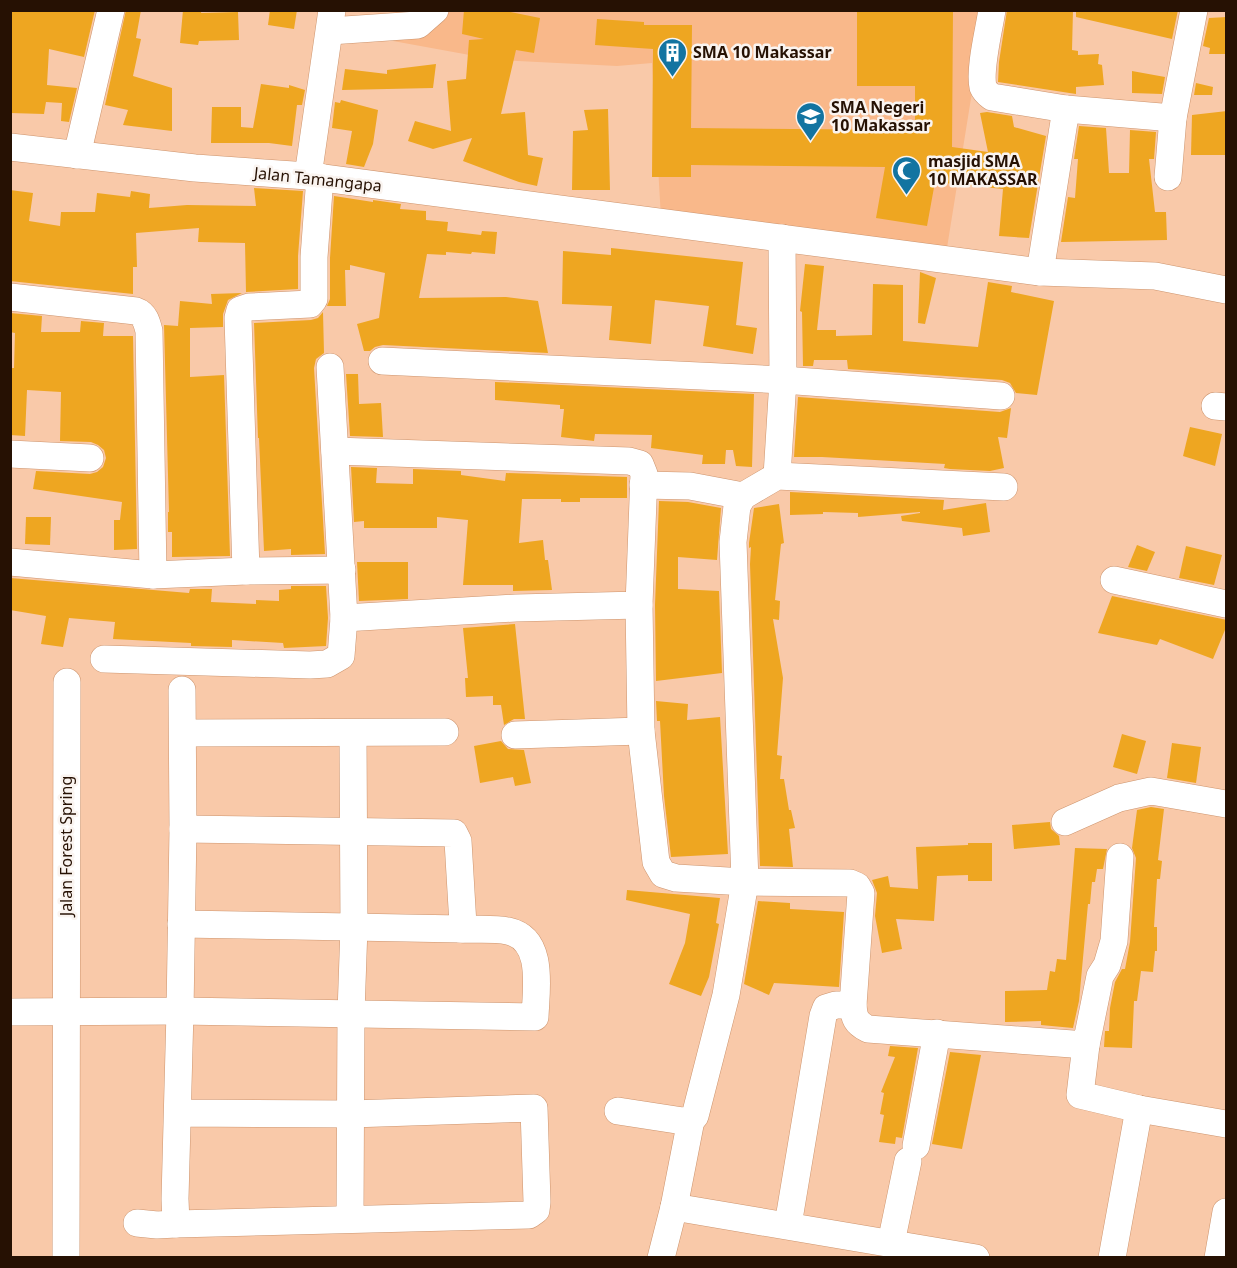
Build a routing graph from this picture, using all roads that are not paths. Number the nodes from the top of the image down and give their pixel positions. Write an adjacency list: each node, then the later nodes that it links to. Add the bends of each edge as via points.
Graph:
1 (111, 10): 9 (street)
2 (435, 10): 5 (street, via 418,25)
3 (992, 10): 6 (street, via 983,75 986,93 1004,100)
4 (1194, 10): 7 (street)
5 (331, 21): 10 (street)
6 (1066, 109): 7 (street); 13 (street)
7 (1173, 118): 11 (street)
8 (10, 147): 9 (street, Jalan Tamangapa)
9 (77, 155): 10 (street, Jalan Tamangapa)
10 (314, 177): 12 (street, Jalan Tamangapa); 29 (street, via 315,299 310,304 249,307 240,310 238,318)
11 (1168, 177)
12 (782, 238): 13 (street, Jalan Tamangapa); 18 (street)
13 (1040, 272): 14 (street, Jalan Tamangapa, via 1155,276)
14 (1227, 290)
15 (10, 297): 30 (street, via 136,312 146,320 150,331)
16 (382, 361): 18 (street)
17 (330, 367): 20 (street)
18 (783, 380): 19 (street); 23 (street)
19 (1001, 396)
20 (335, 451): 24 (street, via 637,462 644,469); 28 (street)
21 (10, 454): 22 (street)
22 (90, 458)
23 (777, 476): 25 (street); 26 (street)
24 (643, 484): 26 (street, via 690,486); 33 (street)
25 (1004, 487)
26 (743, 496): 48 (street, via 737,506 733,542)
27 (10, 562): 30 (street)
28 (342, 570): 29 (street); 34 (street)
29 (246, 571): 30 (street)
30 (153, 575)
31 (1114, 580): 32 (street)
32 (1227, 604)
33 (639, 605): 34 (street); 38 (street)
34 (345, 618): 35 (street, via 341,656 327,664)
35 (104, 659)
36 (67, 682): 53 (street, Jalan Forest Spring)
37 (182, 690): 40 (street)
38 (641, 731): 42 (street); 48 (street, via 659,869 676,878)
39 (445, 732): 41 (street)
40 (183, 733): 41 (street); 45 (street)
41 (352, 734): 46 (street)
42 (515, 735)
43 (1227, 804): 44 (street, via 1151,791 1119,798)
44 (1065, 822)
45 (183, 829): 46 (street); 49 (street)
46 (354, 832): 50 (street); 51 (street, via 454,833 458,841 464,925)
47 (1120, 857): 58 (street, via 1114,940 1100,975)
48 (745, 882): 52 (street, via 857,886 861,893); 63 (street, via 726,995 699,1108)
49 (181, 924): 50 (street); 54 (street)
50 (354, 927): 51 (street); 56 (street)
51 (461, 929): 56 (street, via 508,931 523,937 536,967 535,1017)
52 (853, 1005): 57 (street, via 857,1023 868,1029); 70 (street, via 826,1008 823,1016)
53 (66, 1011): 54 (street); 55 (street); 72 (street, Jalan Forest Spring)
54 (180, 1011): 56 (street); 61 (street)
55 (10, 1012)
56 (351, 1013): 62 (street)
57 (937, 1033): 58 (street); 71 (street)
58 (1086, 1045): 59 (street, via 1080,1095)
59 (1138, 1109): 64 (street); 75 (street)
60 (618, 1111): 63 (street)
61 (178, 1113): 62 (street); 69 (street)
62 (351, 1114): 67 (street); 67 (street, via 534,1108 537,1202 536,1210 529,1215)
63 (691, 1120): 65 (street)
64 (1227, 1124)
65 (674, 1207): 70 (street); 73 (street)
66 (1227, 1212): 76 (street)
67 (350, 1218): 69 (street)
68 (138, 1223): 69 (street)
69 (176, 1224)
70 (788, 1225): 71 (street)
71 (891, 1243): 74 (street)
72 (66, 1257)
73 (661, 1257)
74 (976, 1257)
75 (1112, 1257)
76 (1218, 1257)

